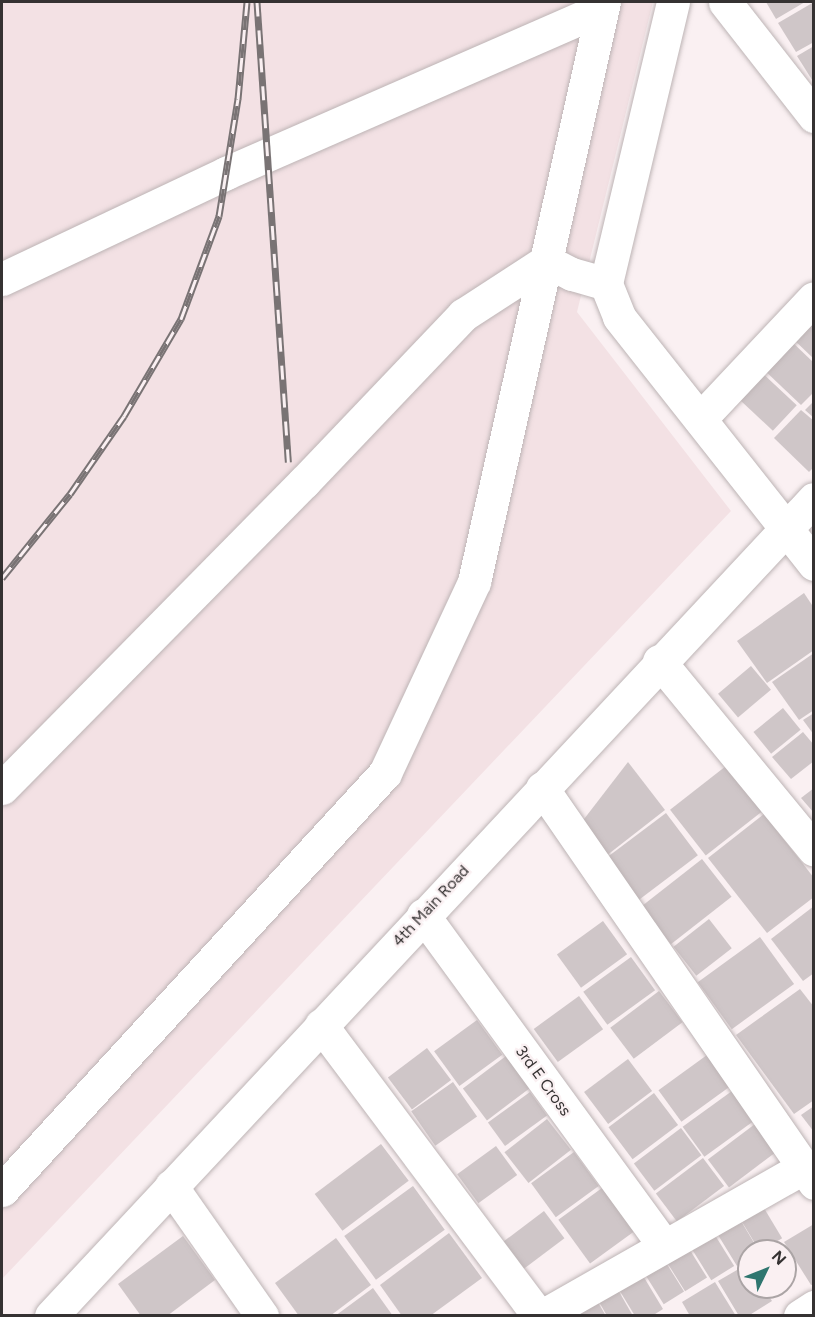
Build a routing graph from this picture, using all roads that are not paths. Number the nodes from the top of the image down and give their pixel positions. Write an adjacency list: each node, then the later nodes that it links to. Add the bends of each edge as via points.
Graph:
1 (673, 2): 7 (street)
2 (725, 2): 4 (street)
3 (603, 5): 5 (street); 6 (street, via 226,173)
4 (813, 116)
5 (546, 261): 7 (street); 14 (street, via 463,315); 21 (street, via 474,582 385,773)
6 (2, 279)
7 (606, 284): 9 (street, via 619,317)
8 (813, 298): 9 (street)
9 (700, 419): 11 (street)
10 (813, 499): 11 (street, 4th Main Road)
11 (785, 528): 12 (street); 13 (street, 4th Main Road)
12 (813, 564)
13 (659, 661): 15 (street, 4th Main Road); 16 (street)
14 (2, 788)
15 (542, 788): 17 (street, 4th Main Road); 19 (street)
16 (813, 850)
17 (423, 915): 18 (street, 4th Main Road); 22 (street, 3rd E Cross)
18 (321, 1025): 20 (street, 4th Main Road); 26 (street)
19 (808, 1176): 22 (street)
20 (171, 1186): 24 (street, 4th Main Road); 25 (street)
21 (2, 1190)
22 (664, 1246): 26 (street)
23 (813, 1307): 27 (street)
24 (51, 1316)
25 (262, 1316)
26 (540, 1316)
27 (800, 1316)

